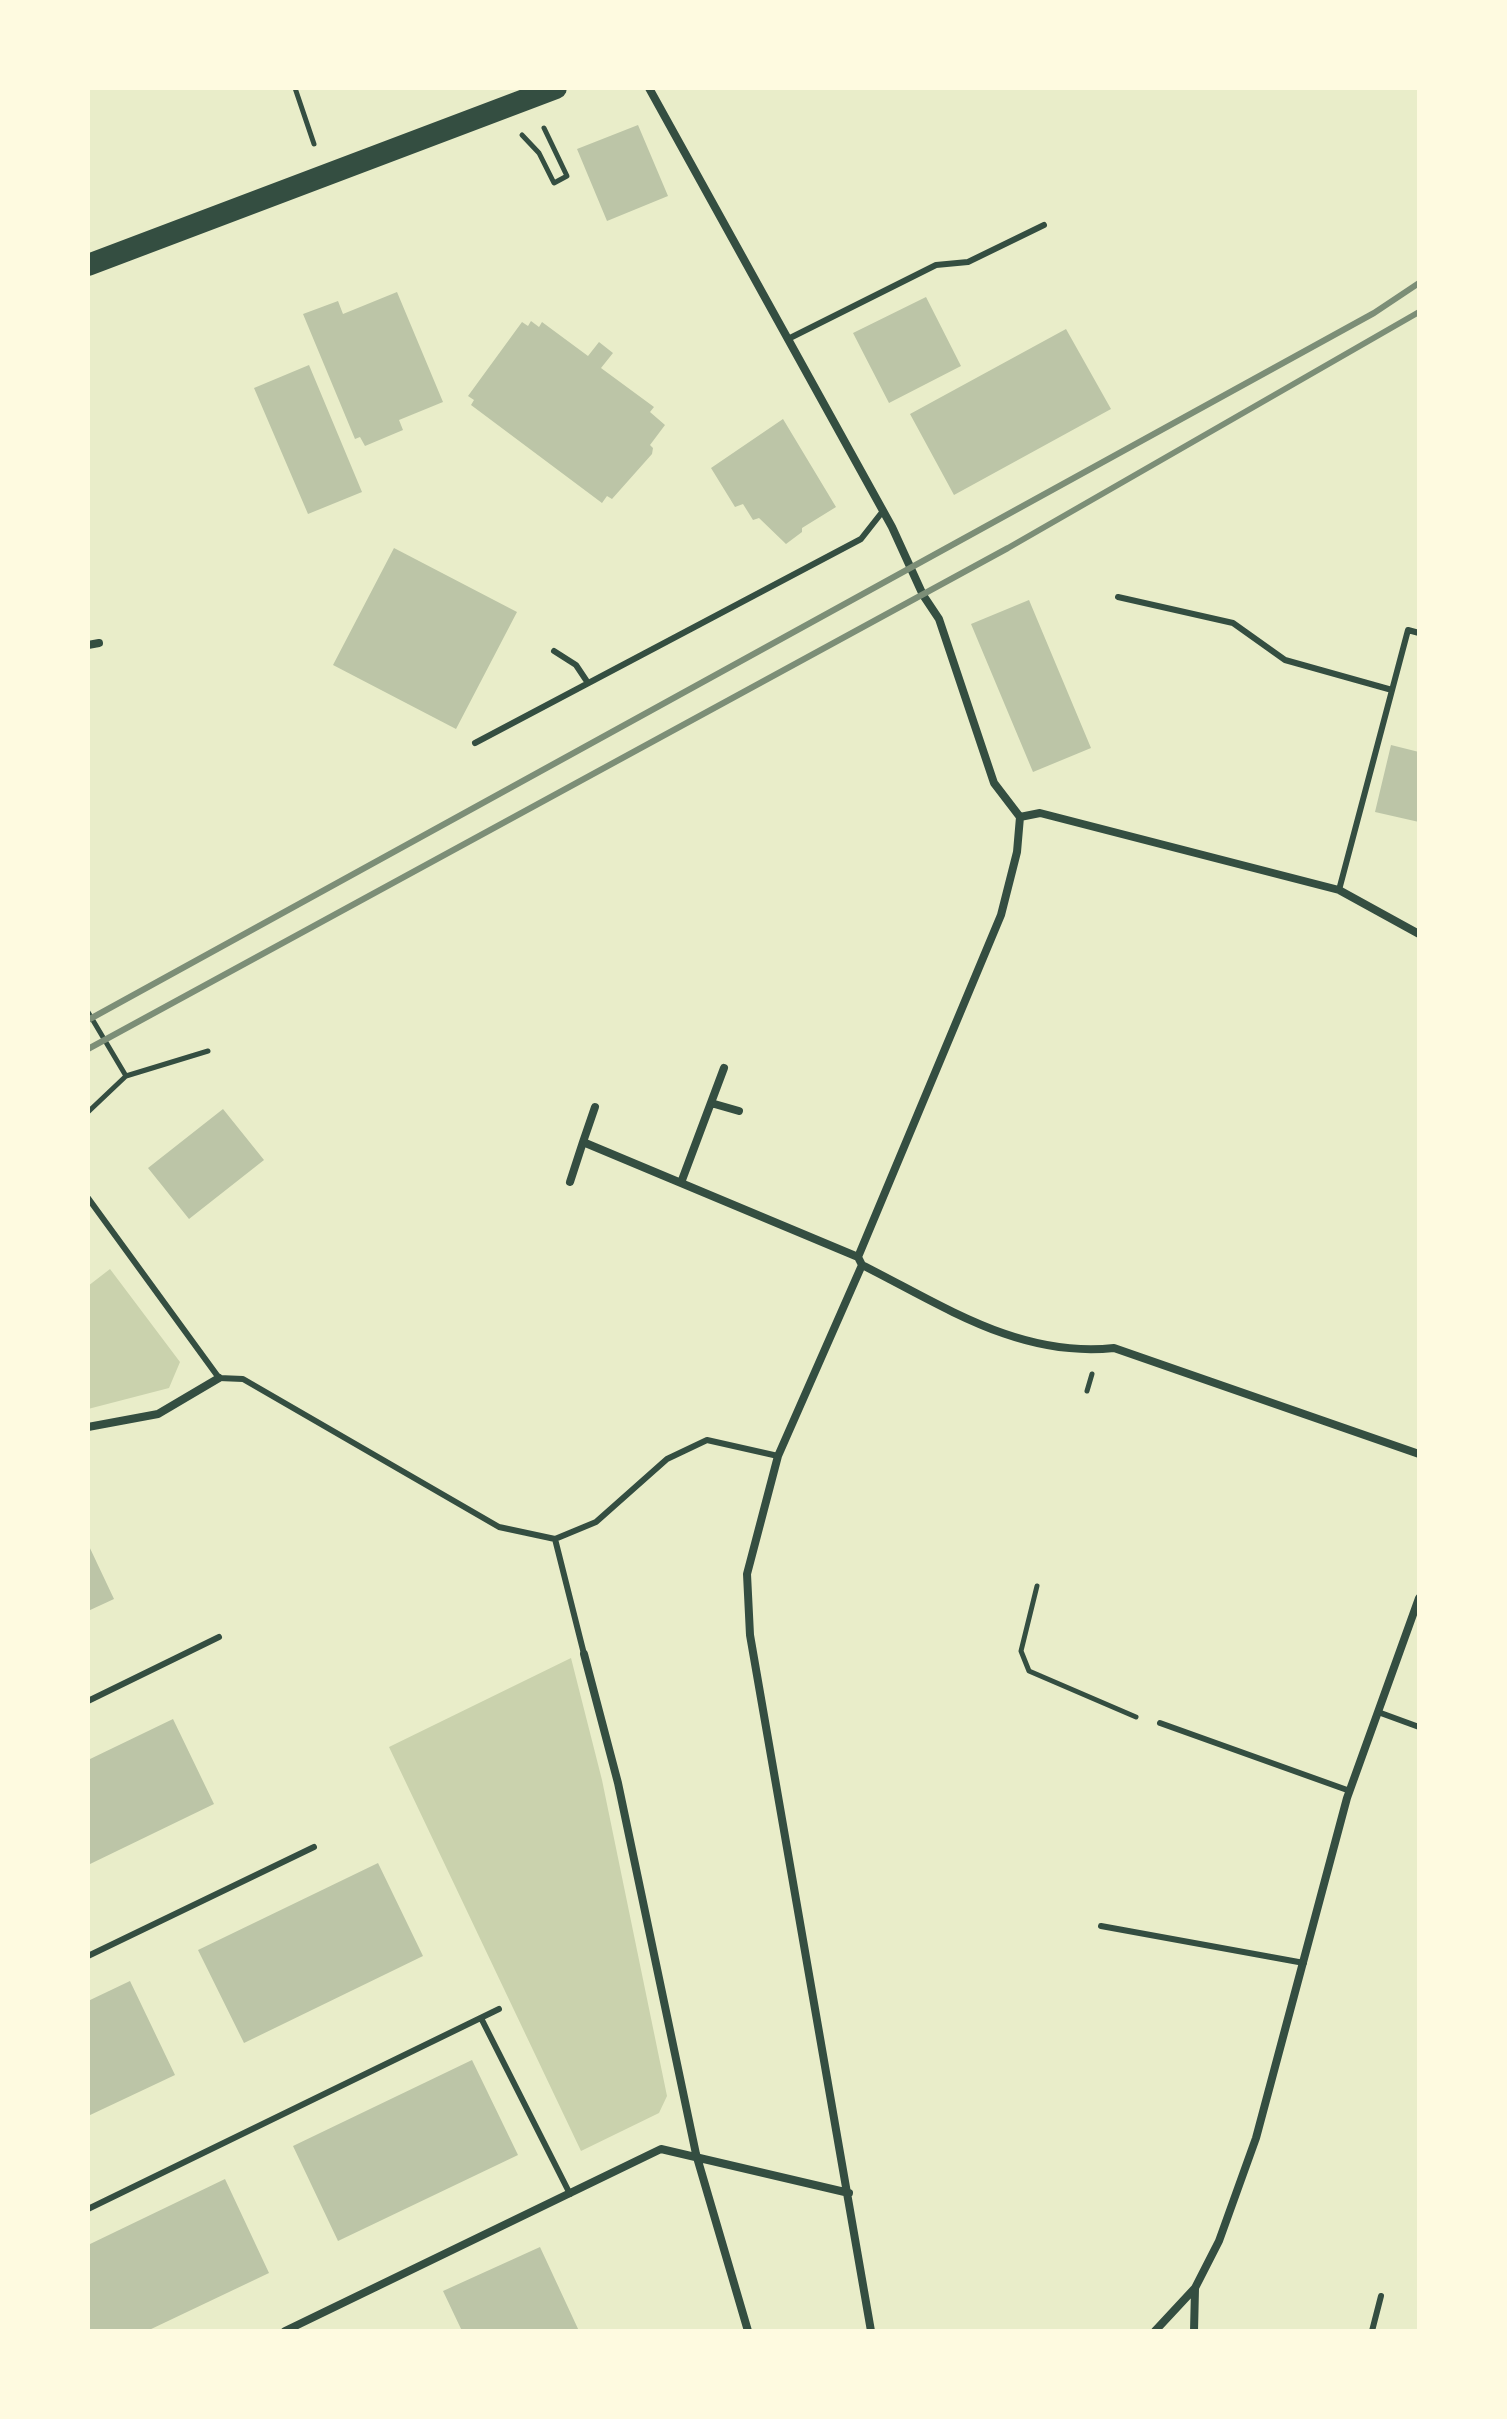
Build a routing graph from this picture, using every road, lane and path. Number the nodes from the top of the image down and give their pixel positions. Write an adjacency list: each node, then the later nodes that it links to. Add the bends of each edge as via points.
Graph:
1 (295, 88): 6 (path)
2 (556, 88): 6 (highway)
3 (649, 88): 9 (street)
4 (544, 127): 5 (path, via 567,176 554,183)
5 (539, 153)
6 (325, 176): 8 (highway)
7 (1044, 225): 9 (lane, via 968,262 936,265)
8 (88, 265)
9 (788, 339): 10 (street)
10 (883, 511): 16 (lane, via 861,539); 19 (street, via 939,619 994,783)
11 (1118, 597): 17 (lane, via 1233,623 1285,660)
12 (1419, 633): 17 (lane, via 1408,630)
13 (99, 643): 14 (street)
14 (88, 645)
15 (554, 651): 16 (lane, via 576,665)
16 (588, 683): 18 (lane)
17 (1392, 690): 20 (lane)
18 (475, 743)
19 (1020, 817): 20 (street, via 1040,813); 34 (street, via 1001,915)
20 (1339, 890): 21 (street)
21 (1419, 934)
22 (88, 1012): 25 (path)
23 (208, 1051): 25 (path)
24 (724, 1068): 26 (street)
25 (126, 1076): 29 (path)
26 (711, 1103): 28 (street); 31 (street)
27 (595, 1107): 30 (street)
28 (739, 1111)
29 (88, 1112)
30 (583, 1142): 31 (street); 32 (street)
31 (682, 1180): 34 (street)
32 (570, 1182)
33 (88, 1198): 35 (lane)
34 (860, 1261): 37 (street, via 1008,1338 1079,1351 1114,1348); 38 (street)
35 (219, 1378): 36 (street, via 158,1414); 39 (lane, via 243,1379 499,1527)
36 (88, 1427)
37 (1419, 1454)
38 (778, 1456): 39 (lane, via 707,1440 667,1459 596,1522); 56 (street, via 747,1574 750,1635)
39 (555, 1539): 43 (lane)
40 (1037, 1586): 46 (path, via 1021,1651 1029,1671)
41 (1419, 1598): 45 (street)
42 (219, 1637): 44 (lane)
43 (584, 1654): 55 (street, via 618,1783)
44 (88, 1701)
45 (1378, 1712): 47 (lane); 48 (street)
46 (1160, 1723): 48 (lane)
47 (1419, 1727)
48 (1350, 1791): 52 (street)
49 (314, 1847): 51 (lane)
50 (1101, 1926): 52 (lane)
51 (88, 1956)
52 (1304, 1963): 59 (street, via 1256,2138 1219,2241)
53 (499, 2009): 54 (lane)
54 (481, 2018): 57 (lane); 58 (lane)
55 (696, 2154): 56 (street); 57 (street, via 661,2149); 62 (street)
56 (849, 2193): 63 (street)
57 (570, 2194): 61 (street)
58 (88, 2209)
59 (1195, 2288): 64 (street); 65 (street)
60 (1381, 2296): 66 (lane)
61 (285, 2331)
62 (748, 2331)
63 (871, 2331)
64 (1155, 2331)
65 (1194, 2331)
66 (1372, 2331)

